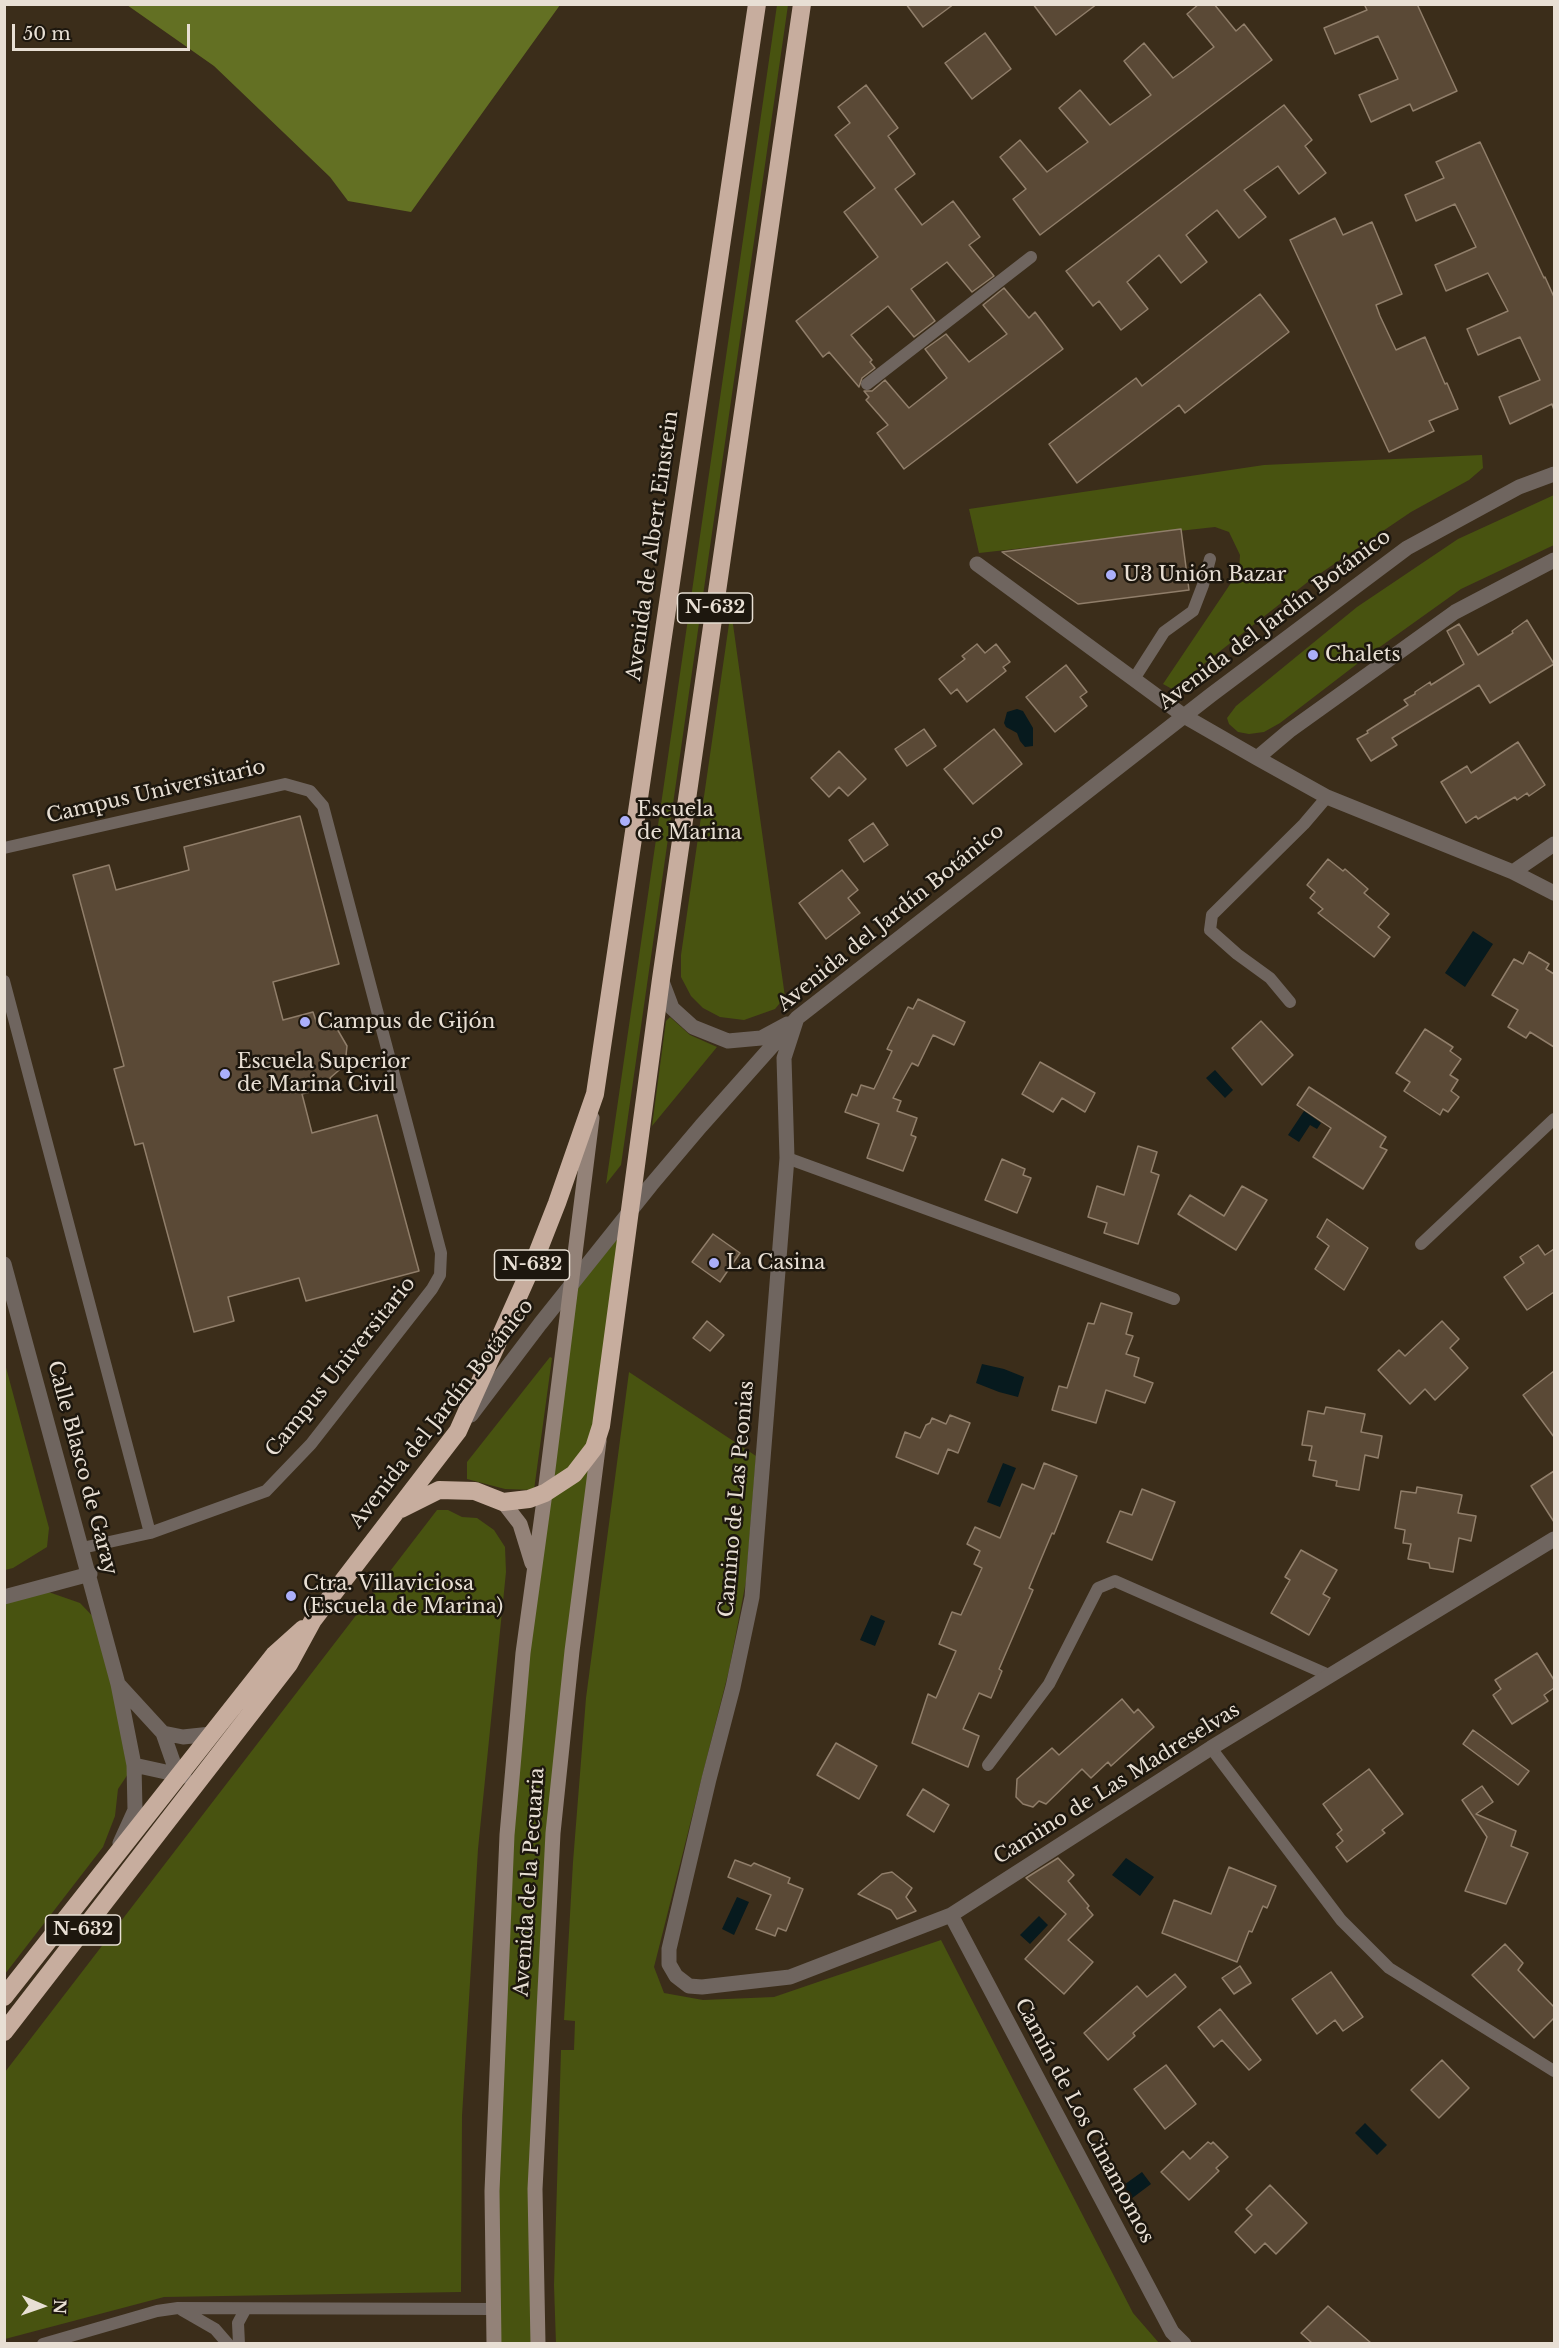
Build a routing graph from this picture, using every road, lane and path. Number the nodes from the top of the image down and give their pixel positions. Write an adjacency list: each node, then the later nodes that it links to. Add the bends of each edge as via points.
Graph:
1 (757, 4): 21 (highway, Avenida de Albert Einstein / N-632)
2 (802, 4): 17 (highway, N-632)
3 (1031, 258): 4 (lane)
4 (867, 384)
5 (1554, 474): 10 (street, Avenida del Jardín Botánico, via 1519,487 1407,548)
6 (1210, 559): 9 (lane, via 1193,611 1164,632)
7 (1554, 560): 11 (street, via 1455,612)
8 (977, 564): 9 (street)
9 (1134, 679): 10 (street)
10 (1184, 716): 11 (street); 20 (street, Avenida del Jardín Botánico)
11 (1257, 758): 12 (street)
12 (1327, 797): 15 (street); 19 (lane, via 1212,915 1210,930 1270,978)
13 (1554, 844): 15 (street)
14 (4, 848): 34 (lane, Campus Universitario, via 285,784 310,791 323,806 441,1253 440,1275 432,1288 311,1444 266,1491)
15 (1513, 872): 16 (street)
16 (1554, 893)
17 (662, 979): 20 (street, via 672,1008 679,1015 693,1027 728,1041 761,1038); 24 (highway, N-632)
18 (4, 981): 34 (lane)
19 (1290, 1002)
20 (797, 1018): 23 (street, Camino de Las Peonias, via 784,1058); 24 (street, Avenida del Jardín Botánico)
21 (595, 1095): 27 (street, Avenida de Albert Einstein); 30 (highway, Avenida de Albert Einstein / N-632, via 535,1259)
22 (1554, 1119): 25 (lane)
23 (787, 1158): 28 (lane); 53 (street, Camino de Las Peonias, via 752,1597 669,1949 669,1964)
24 (631, 1211): 27 (street, Avenida del Jardín Botánico); 29 (highway, Avenida de la Pecuaria / N-632)
25 (1421, 1244)
26 (4, 1264): 36 (street, Calle Blasco de Garay)
27 (570, 1286): 30 (street, Avenida del Jardín Botánico); 31 (street, Avenida de la Pecuaria)
28 (1174, 1299)
29 (601, 1426): 31 (highway, Avenida de la Pecuaria / N-632, via 594,1448 574,1474); 64 (street, Avenida de la Pecuaria, via 553,1833 536,2189)
30 (458, 1431): 33 (highway, Avenida del Jardín Botánico / N-632)
31 (546, 1493): 32 (highway, Avenida de la Pecuaria / N-632); 37 (street, Avenida de la Pecuaria)
32 (503, 1502): 33 (highway, Avenida de la Pecuaria / N-632, via 474,1491 439,1490); 37 (street, Avenida de la Pecuaria, via 520,1524)
33 (395, 1512): 40 (highway, Avenida del Jardín Botánico / N-632)
34 (150, 1533): 36 (lane, Campus Universitario)
35 (1554, 1539): 41 (street, Camino de Las Madreselvas)
36 (82, 1548): 38 (street, Calle Blasco de Garay)
37 (534, 1569): 58 (street, Avenida de la Pecuaria, via 507,1835 492,2191)
38 (90, 1574): 39 (street); 42 (street, Calle Blasco de Garay)
39 (4, 1598)
40 (313, 1620): 44 (highway, Avenida del Jardín Botánico / N-632, via 274,1655); 48 (highway, Avenida del Jardín Botánico / N-632, via 289,1664)
41 (1331, 1676): 45 (street, Camino de Las Madreselvas); 47 (lane, via 1115,1581 1098,1587 1049,1684)
42 (118, 1684): 43 (street, Calle Blasco de Garay); 46 (street, Calle Blasco de Garay)
43 (163, 1733): 44 (street, via 183,1737); 49 (street, Calle Blasco de Garay)
44 (211, 1734): 49 (highway, Avenida del Jardín Botánico / N-632)
45 (1212, 1748): 52 (street, Camino de Las Madreselvas); 56 (lane, via 1341,1920 1389,1968)
46 (134, 1765): 49 (street); 51 (street, Calle Blasco de Garay, via 135,1810)
47 (988, 1765)
48 (208, 1768): 49 (street); 50 (highway, Avenida del Jardín Botánico / N-632)
49 (178, 1776): 50 (street); 51 (highway, Avenida del Jardín Botánico / N-632)
50 (162, 1828): 55 (highway, Avenida del Jardín Botánico / N-632)
51 (116, 1854): 54 (highway, Avenida del Jardín Botánico / N-632)
52 (951, 1915): 53 (street, Camino de Las Madreselvas, via 790,1977 702,1987 689,1986); 65 (street, Camín de Los Cinamomos, via 1172,2332)
53 (676, 1976)
54 (4, 1997)
55 (4, 2031)
56 (1554, 2071)
57 (178, 2308): 59 (lane); 60 (lane); 61 (lane, via 215,2329)
58 (494, 2309): 59 (lane); 63 (street, Avenida de la Pecuaria)
59 (245, 2310): 62 (lane, via 238,2323)
60 (44, 2343)
61 (228, 2343)
62 (239, 2343)
63 (494, 2343)
64 (538, 2343)
65 (1184, 2343)

